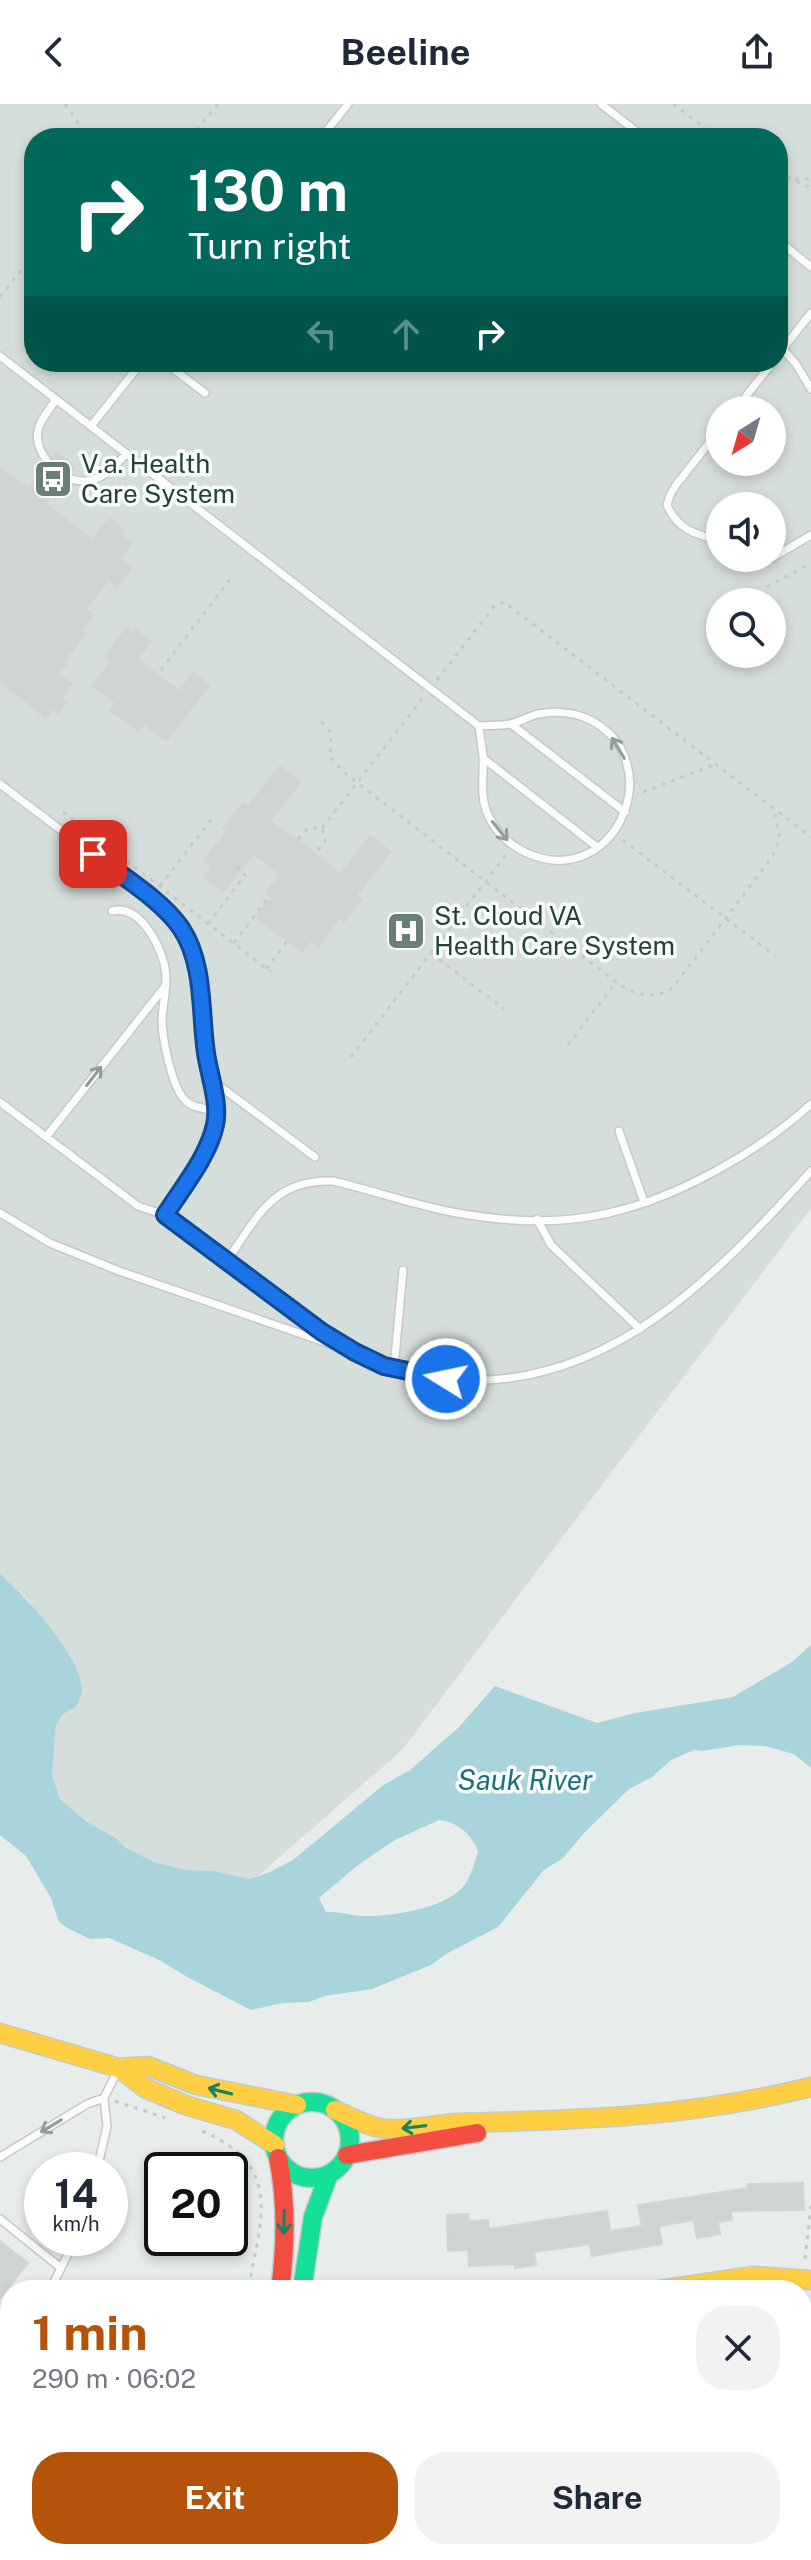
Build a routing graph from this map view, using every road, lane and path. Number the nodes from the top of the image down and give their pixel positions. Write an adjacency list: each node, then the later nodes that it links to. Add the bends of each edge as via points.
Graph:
1 (65, 104): 6 (path)
2 (218, 104): 7 (path)
3 (348, 104): 8 (lane)
4 (601, 104): 9 (lane)
5 (673, 104): 10 (path)
6 (82, 128)
7 (198, 128)
8 (329, 128)
9 (632, 128)
10 (705, 128)
11 (788, 178): 12 (path)
12 (791, 179): 13 (path); 14 (path)
13 (811, 179)
14 (811, 188)
15 (788, 248): 17 (lane)
16 (24, 266): 18 (path)
17 (811, 267)
18 (0, 297)
19 (811, 313): 20 (lane)
20 (788, 342)
21 (0, 356): 29 (lane)
22 (788, 358): 26 (lane)
23 (134, 372): 30 (lane)
24 (177, 372): 27 (lane)
25 (765, 372): 28 (lane)
26 (811, 389)
27 (205, 393)
28 (746, 396)
29 (56, 400): 30 (lane); 33 (lane, via 37,431 40,452)
30 (91, 426): 32 (lane)
31 (706, 447): 36 (lane, via 667,505 679,526)
32 (126, 454): 34 (lane, via 97,480); 42 (lane)
33 (48, 462)
34 (66, 477)
35 (811, 535): 37 (lane)
36 (706, 537)
37 (786, 549)
38 (811, 563): 40 (path)
39 (230, 579): 41 (path)
40 (767, 587)
41 (161, 670)
42 (431, 688): 45 (lane); 47 (path, via 495,605 504,602); 48 (path)
43 (321, 722): 48 (path, via 331,732 333,763)
44 (511, 724): 45 (lane); 53 (lane); 53 (lane, one-way to 44, via 630,774 622,751 607,732 586,718 562,712)
45 (479, 726): 46 (lane)
46 (483, 758): 59 (lane); 59 (lane, one-way to 59, via 486,810 516,848 538,858 563,860)
47 (716, 764): 50 (path); 51 (path)
48 (357, 783): 55 (path); 63 (path)
49 (0, 784): 78 (lane, via 163,907 181,928 198,976)
50 (643, 792)
51 (774, 809): 56 (path); 67 (path, via 778,848)
52 (63, 812): 64 (path)
53 (625, 812): 59 (lane)
54 (214, 816): 64 (path)
55 (322, 828): 57 (path, via 308,828); 60 (path, via 325,841)
56 (811, 837)
57 (298, 839)
58 (623, 839): 67 (path)
59 (597, 847)
60 (316, 853)
61 (506, 855): 63 (path)
62 (237, 867): 68 (path, via 245,875)
63 (486, 881): 71 (path); 73 (path)
64 (160, 886): 68 (path)
65 (270, 895): 70 (path)
66 (112, 911): 74 (lane, via 128,911 145,926 164,963)
67 (726, 919): 72 (path); 73 (path, via 668,991 635,993)
68 (208, 924): 70 (path)
69 (288, 940): 70 (path, via 268,970)
70 (234, 943)
71 (431, 953): 75 (path); 77 (path)
72 (775, 956)
73 (616, 982): 76 (path)
74 (166, 985): 81 (lane, via 162,1028 174,1082 186,1102); 83 (lane, one-way to 74)
75 (504, 1009)
76 (568, 1045)
77 (351, 1057)
78 (210, 1079): 81 (lane); 84 (lane)
79 (0, 1102): 83 (lane)
80 (811, 1104): 86 (lane, via 709,1175)
81 (216, 1111): 88 (lane, via 211,1138)
82 (619, 1131): 86 (lane)
83 (46, 1137): 88 (lane, via 138,1206)
84 (315, 1157)
85 (811, 1171): 92 (lane, via 709,1276)
86 (644, 1202): 89 (lane, via 609,1213)
87 (0, 1213): 93 (lane, via 50,1243 119,1271)
88 (165, 1215): 90 (lane)
89 (537, 1219): 90 (lane, via 463,1214 313,1180 272,1199); 92 (lane, via 551,1245)
90 (227, 1261): 93 (lane)
91 (403, 1270): 94 (lane)
92 (640, 1329): 94 (lane, via 568,1364 503,1380 446,1379)
93 (355, 1352): 94 (lane)
94 (394, 1368)
95 (0, 2033): 96 (street)
96 (119, 2068): 98 (lane); 99 (street, one-way to 96, via 196,2085 148,2066); 104 (street, via 145,2088 236,2120)
97 (811, 2087): 102 (street, via 656,2116)
98 (104, 2098): 101 (path); 105 (lane, via 107,2126); 107 (lane, one-way to 107)
99 (297, 2105): 100 (street, via 316,2103); 104 (street, via 277,2126)
100 (335, 2110): 102 (street, one-way to 100, via 388,2129); 106 (street, via 350,2135)
101 (176, 2122)
102 (548, 2123): 106 (street)
103 (190, 2127): 115 (path, via 229,2145 260,2185 260,2224)
104 (276, 2150): 108 (street, via 297,2175); 116 (street, one-way to 116, via 285,2209)
105 (101, 2152)
106 (347, 2155): 108 (street)
107 (0, 2157)
108 (329, 2174): 117 (street, via 311,2218)
109 (811, 2206): 113 (path)
110 (0, 2219): 112 (lane)
111 (67, 2256): 112 (lane)
112 (61, 2268): 114 (lane)
113 (807, 2279): 118 (street, via 781,2275)
114 (55, 2280)
115 (250, 2280)
116 (281, 2280)
117 (303, 2280)
118 (748, 2280)

